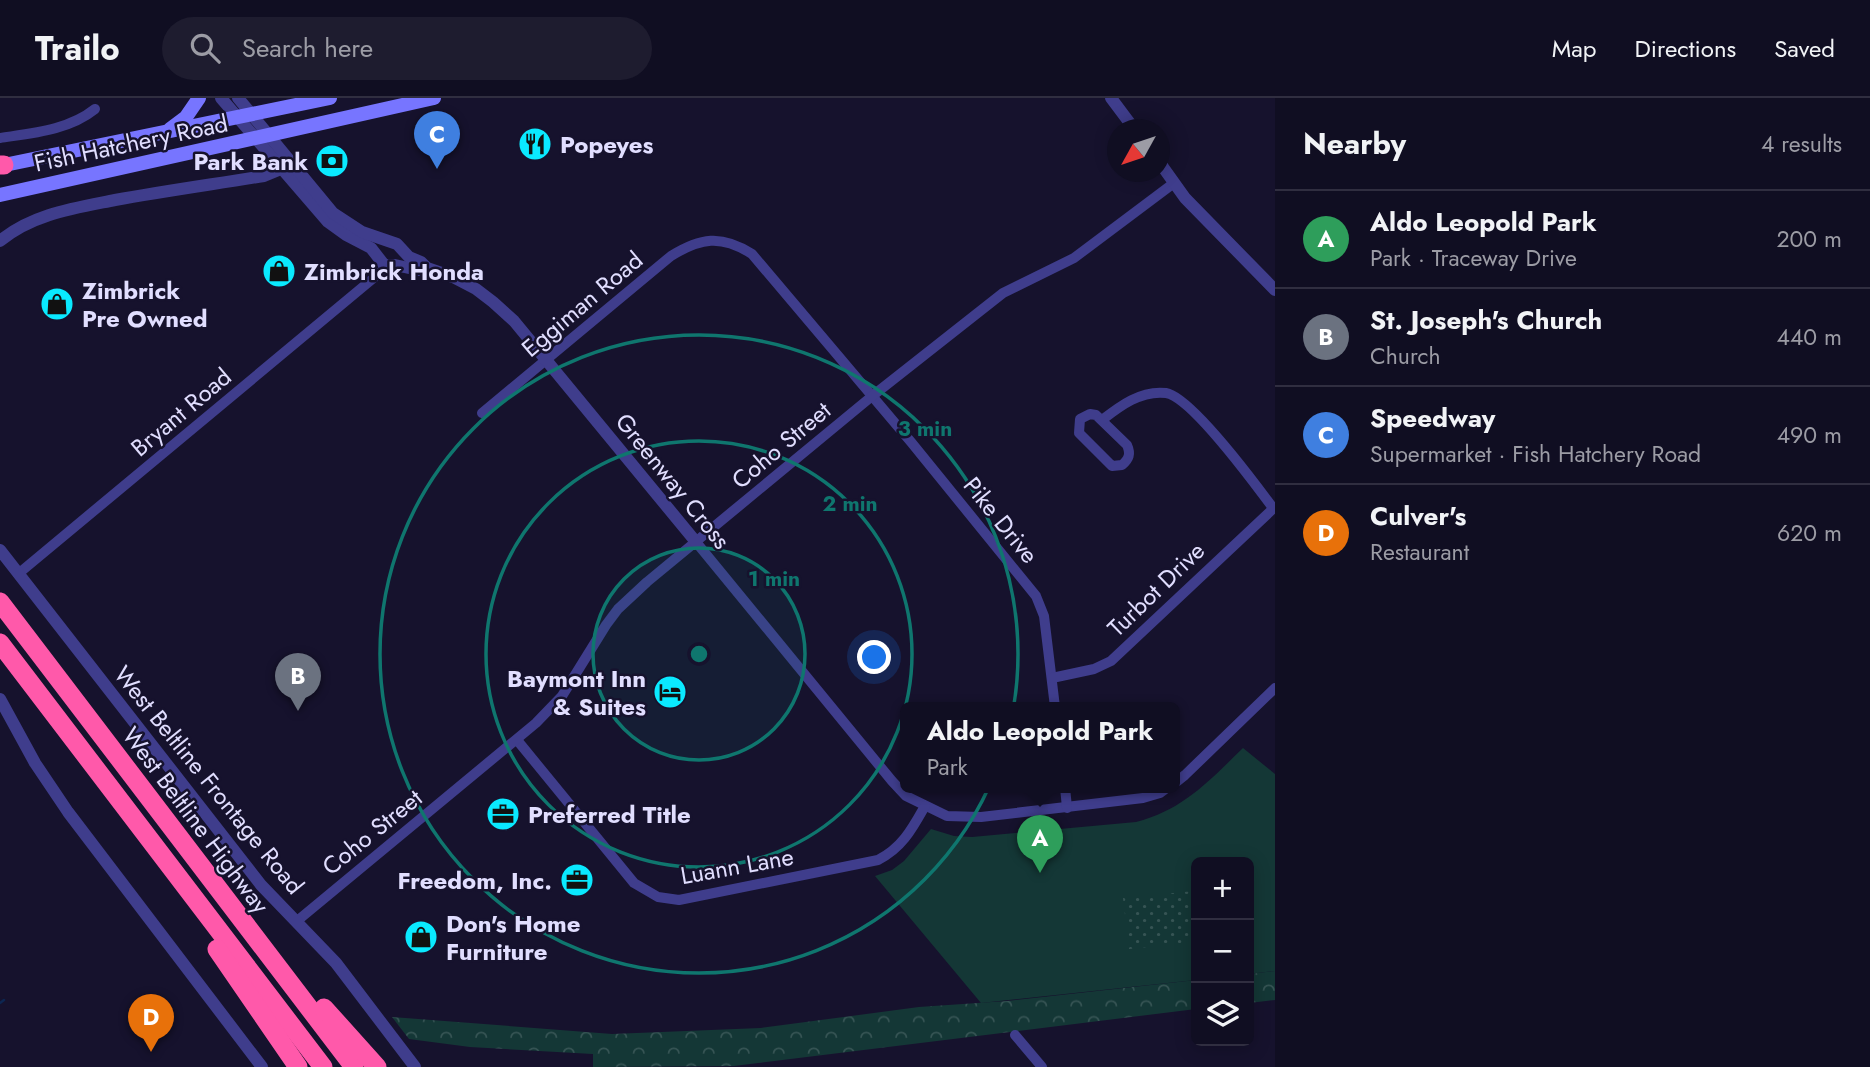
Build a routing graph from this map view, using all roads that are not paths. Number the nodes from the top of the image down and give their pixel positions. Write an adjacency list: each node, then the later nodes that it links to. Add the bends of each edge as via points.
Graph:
1 (199, 98): 11 (main road, via 186,117)
2 (221, 98): 9 (street, Greenway Cross)
3 (238, 98): 8 (street, Greenway Cross)
4 (330, 98): 8 (main road, Fish Hatchery Road)
5 (434, 98): 12 (main road, Fish Hatchery Road)
6 (1111, 98): 10 (street)
7 (96, 109): 13 (street, via 71,124)
8 (253, 115): 9 (main road, Fish Hatchery Road); 12 (street, Greenway Cross)
9 (237, 118): 11 (main road, Fish Hatchery Road); 12 (street, Greenway Cross)
10 (1127, 119)
11 (161, 133): 14 (main road, Fish Hatchery Road)
12 (262, 137): 15 (street, Greenway Cross); 18 (main road, Fish Hatchery Road); 21 (street, Greenway Cross, via 333,213)
13 (0, 138)
14 (1, 165)
15 (281, 169): 20 (street, via 264,176 159,191 50,214); 23 (street, Greenway Cross, via 328,222)
16 (1170, 177): 17 (street)
17 (1174, 183): 25 (street); 27 (street, Coho Street, via 1074,258 1003,293)
18 (0, 195)
19 (714, 240): 26 (street, Eggiman Road, via 692,243 671,256); 27 (street, Pike Drive, via 752,254)
20 (0, 241)
21 (386, 242): 22 (street, Greenway Cross); 23 (street, Bryant Road, via 379,246)
22 (400, 246): 23 (street, Bryant Road, via 402,255); 24 (street, Greenway Cross)
23 (385, 261): 24 (street, Greenway Cross); 33 (street, Bryant Road, via 371,281)
24 (426, 268): 26 (street, Greenway Cross, via 453,277 494,302)
25 (1275, 290)
26 (548, 360): 28 (street, Eggiman Road); 31 (street, Greenway Cross)
27 (871, 397): 31 (street, Coho Street); 36 (street, Pike Drive, via 1036,596 1044,616)
28 (482, 413)
29 (1102, 420): 29 (street, via 1085,415 1079,433 1112,466 1122,465 1128,458 1127,445); 30 (street, via 1143,395 1174,396 1208,426)
30 (1274, 507): 36 (street, Turbot Drive, via 1111,661)
31 (696, 542): 40 (street, Coho Street, via 621,605 562,696); 43 (street, Greenway Cross)
32 (0, 550): 33 (street, West Beltline Frontage Road)
33 (18, 574): 50 (street, West Beltline Frontage Road, via 261,885)
34 (0, 602): 49 (highway, West Beltline Highway)
35 (0, 643): 42 (highway, West Beltline Highway)
36 (1052, 678): 39 (street, Pike Drive)
37 (1275, 688): 41 (street)
38 (0, 699): 52 (street, via 62,804)
39 (1054, 702)
40 (517, 740): 47 (street, Luann Lane, via 634,883 668,899 700,897 878,860 899,846); 50 (street, Coho Street)
41 (1180, 779)
42 (108, 788): 53 (highway); 54 (highway, West Beltline Highway)
43 (900, 790)
44 (903, 793): 47 (street, Greenway Cross)
45 (1066, 793): 48 (street)
46 (1160, 793): 48 (street, Greenway Cross)
47 (925, 806): 48 (street, Greenway Cross, via 947,816 981,817)
48 (1067, 808)
49 (199, 864): 55 (highway, West Beltline Highway); 56 (highway)
50 (297, 921): 57 (street, West Beltline Frontage Road, via 336,963)
51 (1015, 1035): 58 (street)
52 (262, 1067)
53 (298, 1067)
54 (323, 1067)
55 (354, 1067)
56 (377, 1067)
57 (415, 1067)
58 (1042, 1067)

